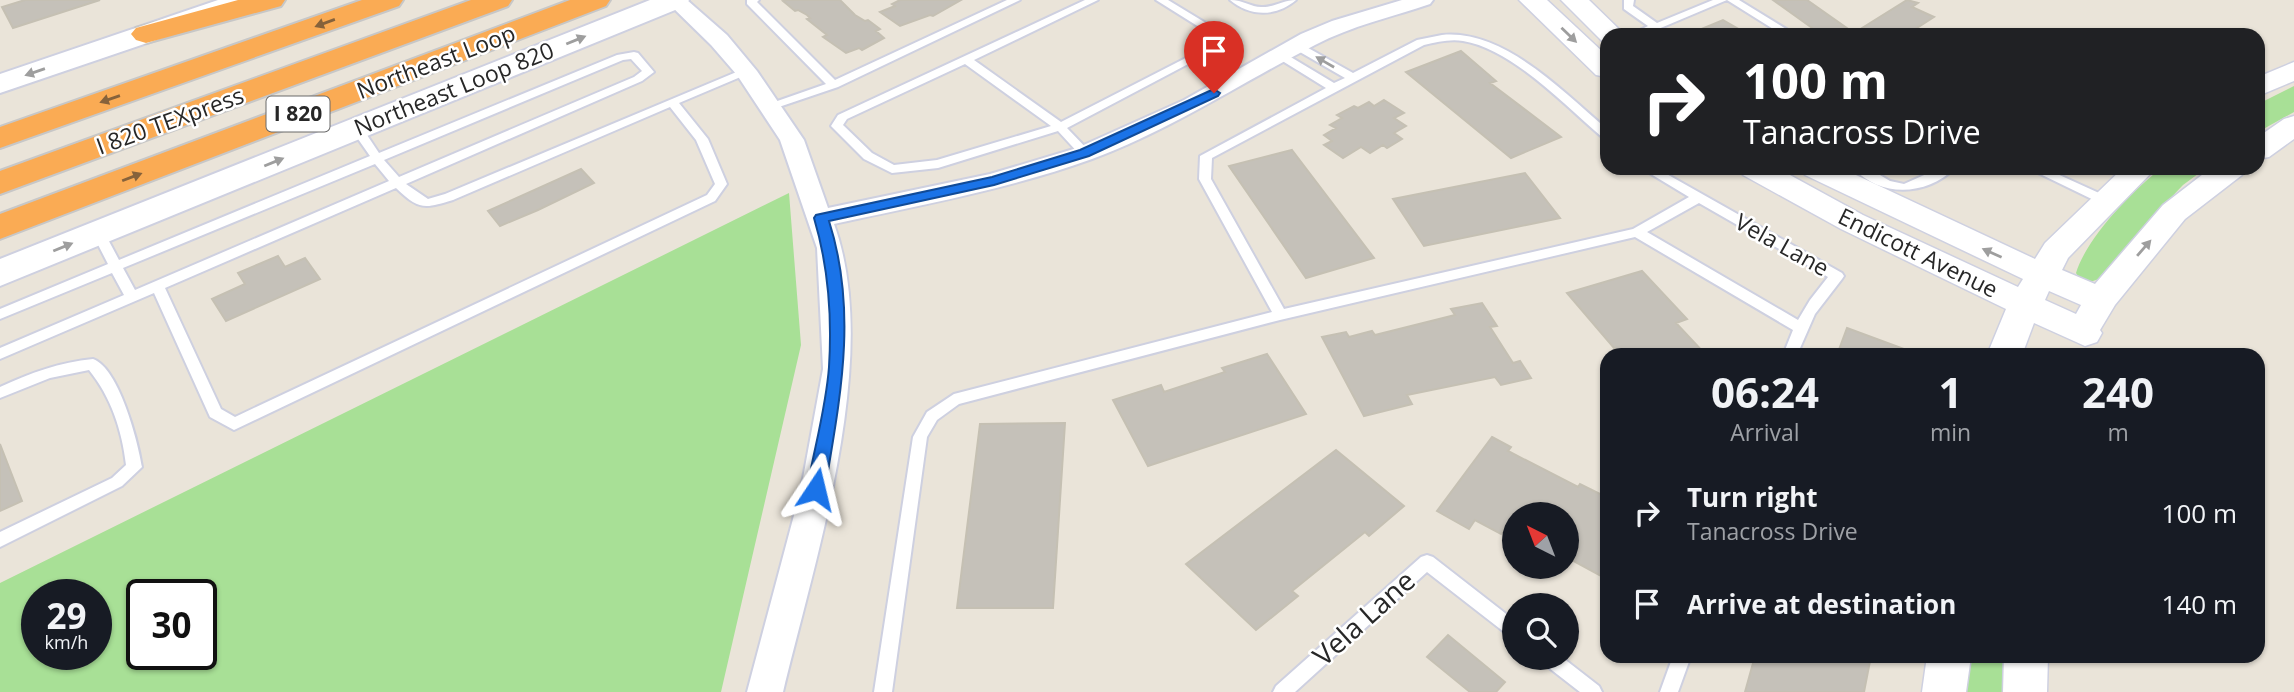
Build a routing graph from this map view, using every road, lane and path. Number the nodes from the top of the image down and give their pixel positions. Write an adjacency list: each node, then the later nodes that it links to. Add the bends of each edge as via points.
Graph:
1 (246, 0): 24 (main road)
2 (271, 0): 24 (highway)
3 (389, 0): 41 (highway, one-way to 41)
4 (459, 0): 45 (highway, I 820 TEXpress)
5 (498, 0): 54 (highway, I 820 TEXpress)
6 (596, 0): 59 (highway, Northeast Loop / I 820, one-way to 6)
7 (675, 0): 29 (street); 39 (main road, Northeast Loop 820, one-way to 7)
8 (754, 0): 33 (lane, via 751,2)
9 (1015, 0): 33 (lane)
10 (1093, 0): 26 (lane)
11 (1161, 0): 38 (lane, via 1220,36 1221,44)
12 (1235, 0): 13 (lane, via 1262,12)
13 (1290, 0)
14 (1532, 0): 27 (street, one-way to 27)
15 (1574, 0): 20 (street)
16 (1629, 0): 21 (lane)
17 (1723, 0): 22 (lane)
18 (1732, 0): 23 (lane)
19 (1413, 1): 25 (street, via 1340,26)
20 (1604, 28)
21 (1644, 28)
22 (1656, 28)
23 (1779, 28)
24 (146, 34): 31 (main road, one-way to 31)
25 (1289, 51): 30 (lane, one-way to 25); 34 (lane); 43 (street, via 1192,105)
26 (967, 60): 38 (lane); 38 (lane, via 842,117 837,126 868,156 892,169 938,164)
27 (1600, 63)
28 (2294, 70): 32 (street)
29 (746, 71): 35 (lane); 36 (street)
30 (1353, 78): 34 (lane); 40 (lane, via 1421,42 1465,38 1511,57)
31 (0, 84)
32 (2265, 84)
33 (834, 85): 36 (lane)
34 (1334, 88): 70 (lane, via 1206,156 1205,180)
35 (672, 102): 55 (lane, via 438,201 427,204); 65 (lane, via 702,139 721,184 710,198 234,424 215,413)
36 (770, 107): 58 (street, via 792,140)
37 (2294, 125): 42 (street)
38 (1060, 127): 43 (lane)
39 (358, 129): 44 (lane); 61 (main road, Northeast Loop 820, one-way to 39)
40 (1600, 129)
41 (0, 138)
42 (2265, 144)
43 (1084, 153): 58 (street, via 994,181)
44 (377, 158): 55 (lane); 55 (lane, via 621,57 634,55 648,72); 62 (lane)
45 (0, 167)
46 (1659, 175): 56 (lane, Vela Lane)
47 (1767, 175): 68 (street, Endicott Avenue)
48 (1830, 175): 64 (street, Endicott Avenue, one-way to 48)
49 (1870, 175): 50 (lane, via 1887,186 1908,189)
50 (1935, 175)
51 (2049, 175): 57 (lane)
52 (2134, 175): 57 (street)
53 (2222, 175): 67 (street, one-way to 53, via 2174,212)
54 (0, 183)
55 (398, 183): 65 (lane)
56 (1698, 198): 60 (lane); 71 (lane, Vela Lane, via 1837,276 1822,291)
57 (2106, 201): 64 (street, via 2056,251)
58 (821, 218): 83 (street, via 830,248 837,369 816,489)
59 (0, 227)
60 (1637, 232): 70 (lane); 71 (lane)
61 (99, 233): 62 (lane); 63 (main road, Northeast Loop 820, one-way to 61)
62 (115, 266): 66 (lane); 69 (lane)
63 (0, 273)
64 (2041, 274): 67 (street, Endicott Avenue); 68 (street)
65 (158, 286): 66 (lane)
66 (132, 297): 75 (lane)
67 (2100, 300): 72 (street)
68 (2024, 306): 72 (street, Endicott Avenue); 74 (street)
69 (0, 314)
70 (1280, 315): 84 (lane, via 954,400 932,416 920,438)
71 (1800, 328): 73 (lane, Vela Lane)
72 (2080, 344)
73 (1793, 348)
74 (2008, 348)
75 (0, 354)
76 (0, 393): 77 (lane, via 69,365 93,364 104,376 132,444 134,467 117,482)
77 (0, 540)
78 (1502, 621): 85 (lane, Vela Lane, via 1427,562)
79 (1679, 663): 87 (lane)
80 (1948, 663): 88 (street)
81 (2026, 663): 89 (street)
82 (1565, 670): 86 (lane)
83 (765, 692)
84 (883, 692)
85 (1282, 692)
86 (1593, 692)
87 (1669, 692)
88 (1944, 692)
89 (2025, 692)

